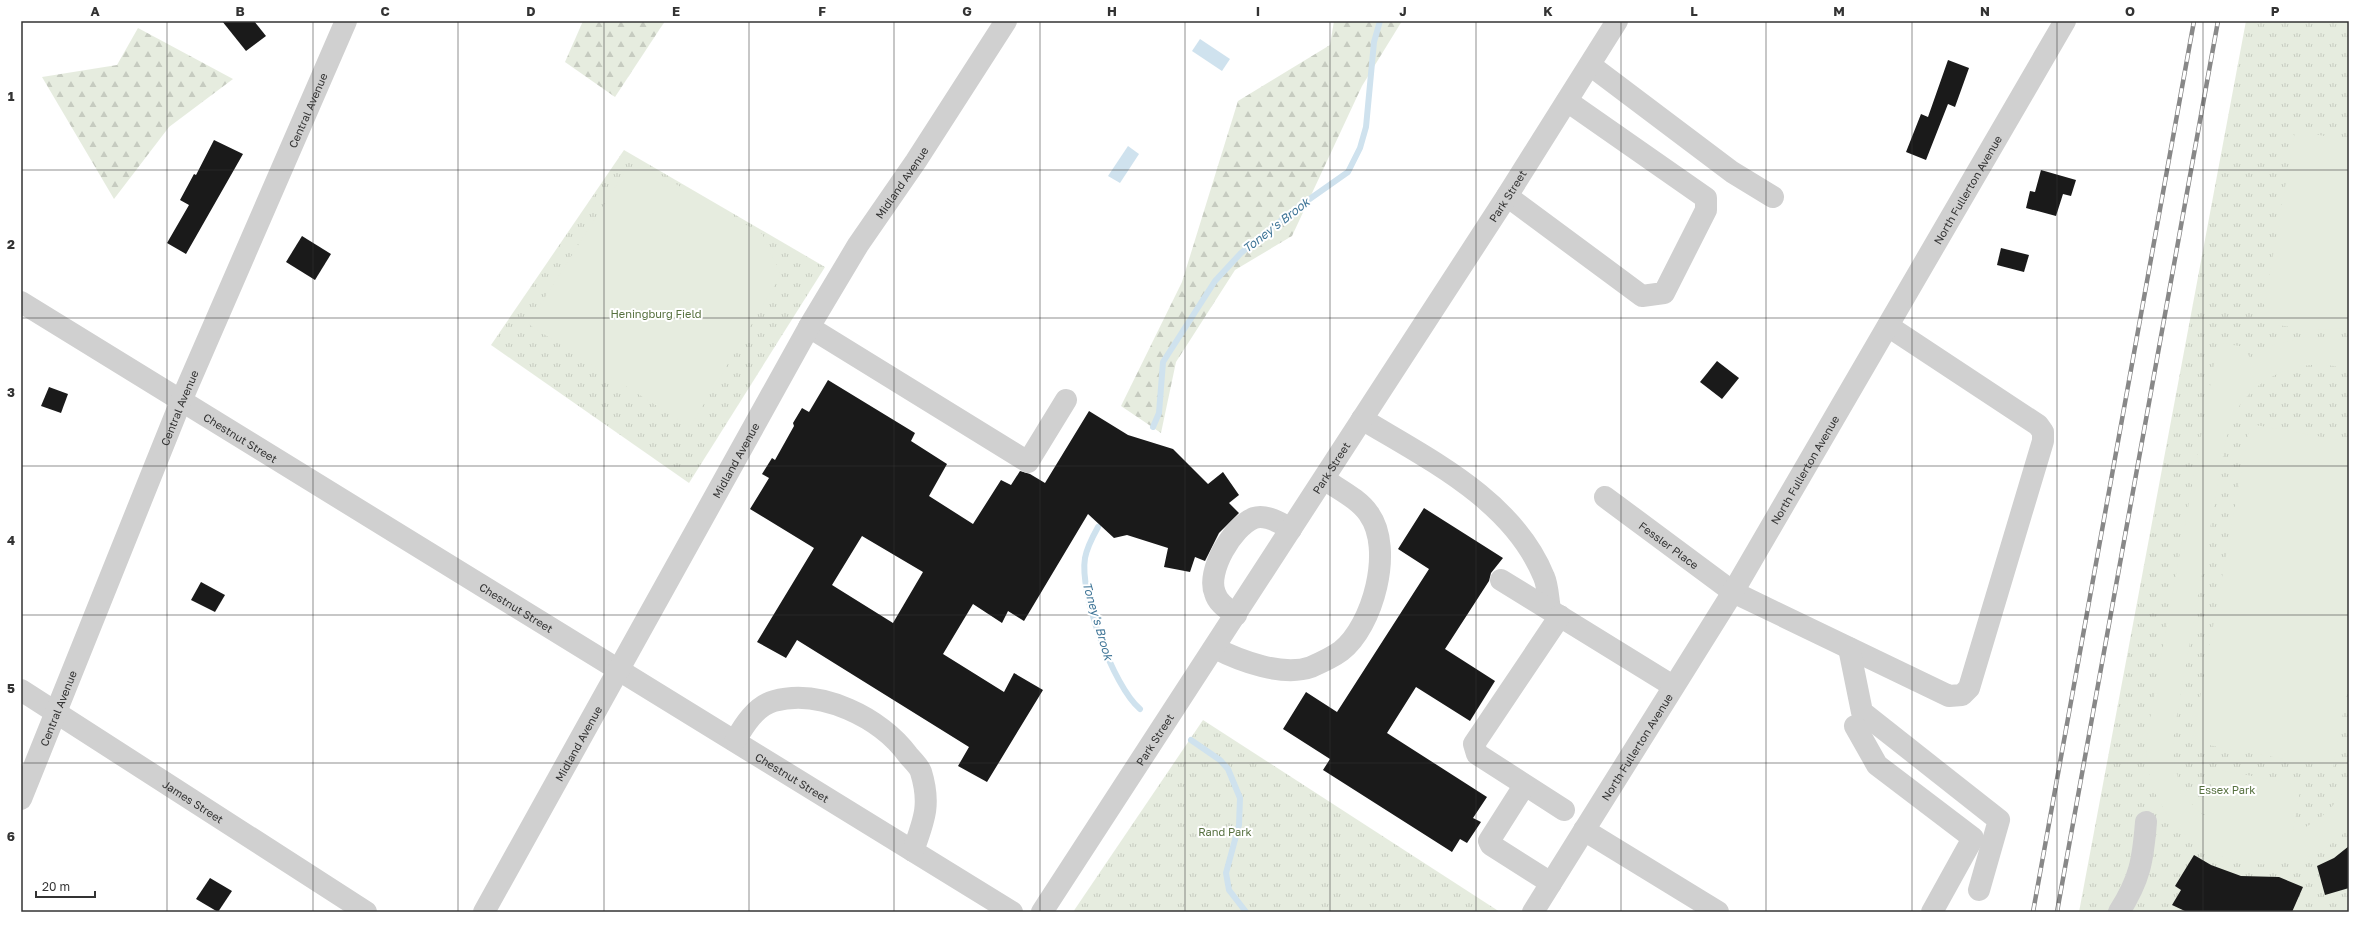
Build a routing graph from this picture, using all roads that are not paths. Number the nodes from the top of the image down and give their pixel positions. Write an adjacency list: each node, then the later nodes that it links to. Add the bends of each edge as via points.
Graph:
1 (346, 21): 13 (street, Central Avenue)
2 (1006, 21): 11 (street, Midland Avenue, via 916,161 858,245)
3 (1617, 21): 5 (street, Park Street)
4 (2065, 21): 10 (street, North Fullerton Avenue)
5 (1590, 65): 6 (street, Park Street); 8 (street, via 1732,172)
6 (1567, 101): 7 (street, Park Street); 7 (street, via 1706,198 1706,210 1664,293 1642,296)
7 (1507, 196): 14 (street, Park Street)
8 (1773, 197)
9 (21, 302): 13 (street, Chestnut Street)
10 (1888, 326): 19 (street, North Fullerton Avenue); 23 (street, Fessler Place, via 2038,425 2043,432 2043,441 1969,688 1962,695 1949,696)
11 (809, 327): 12 (street, via 1028,462); 24 (street, Midland Avenue)
12 (1066, 400)
13 (181, 401): 24 (street, Chestnut Street); 27 (street, Central Avenue)
14 (1362, 419): 15 (street, Park Street); 20 (street, via 1450,473 1485,500 1518,532 1544,578)
15 (1324, 479): 17 (street, Park Street); 22 (street, via 1358,503 1369,514 1376,527 1380,566 1373,599 1356,633 1341,651 1310,667 1287,671 1238,660)
16 (1605, 497): 19 (street, Fessler Place)
17 (1291, 529): 21 (street, Park Street); 21 (street, via 1276,520 1254,518 1231,539 1215,568 1212,581 1221,605)
18 (1502, 580): 20 (street)
19 (1733, 592): 23 (street, Fessler Place); 25 (street, North Fullerton Avenue)
20 (1555, 613): 25 (street); 30 (street, via 1474,744 1477,754)
21 (1236, 615): 22 (street, Park Street)
22 (1215, 648): 41 (street, Park Street)
23 (1849, 648): 37 (street, via 1862,712 1999,820)
24 (619, 669): 29 (street, Chestnut Street); 39 (street, Midland Avenue)
25 (1673, 686): 34 (street, North Fullerton Avenue)
26 (21, 690): 27 (street, James Street)
27 (55, 712): 31 (street, Central Avenue); 38 (street, James Street)
28 (1855, 726): 44 (street, via 1877,765 1973,838)
29 (734, 741): 35 (street, Chestnut Street); 35 (street, via 745,723 759,709 780,700 800,698 830,703 848,709 880,726 897,740 920,770 926,799 926,815)
30 (1524, 786): 32 (street); 36 (street, via 1489,841 1491,845)
31 (21, 799)
32 (1564, 810)
33 (2146, 822): 45 (street, via 2143,857 2134,889)
34 (1584, 830): 36 (street, North Fullerton Avenue); 43 (street)
35 (912, 851): 40 (street, Chestnut Street)
36 (1551, 883): 42 (street, North Fullerton Avenue)
37 (1979, 890)
38 (366, 912)
39 (484, 912)
40 (1012, 912)
41 (1042, 912)
42 (1533, 912)
43 (1718, 912)
44 (1932, 912)
45 (2119, 912)

